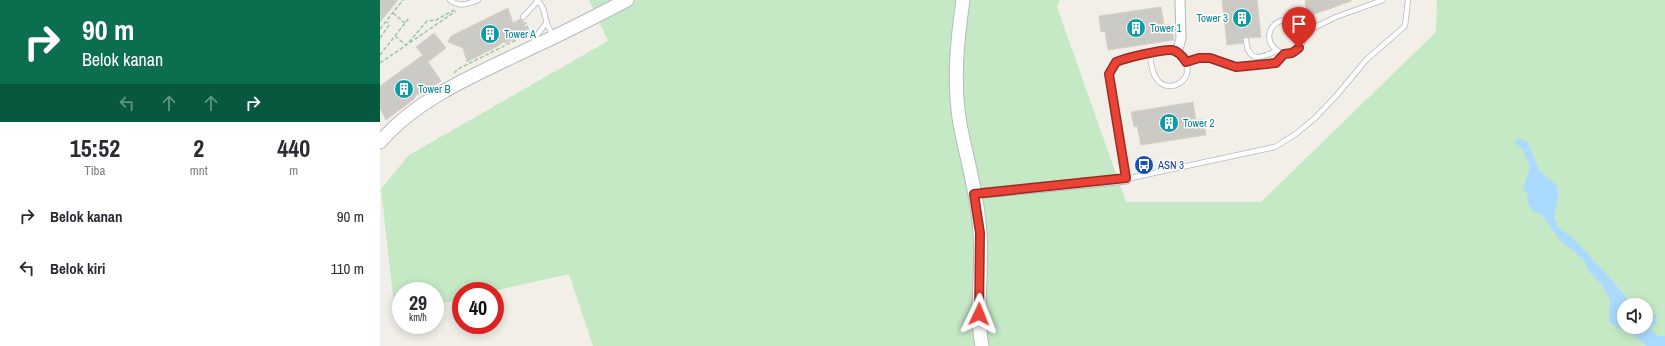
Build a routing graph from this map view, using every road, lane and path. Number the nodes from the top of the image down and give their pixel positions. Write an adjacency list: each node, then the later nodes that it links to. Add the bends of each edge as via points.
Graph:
1 (403, 0): 11 (path)
2 (450, 0): 10 (lane)
3 (478, 0): 10 (lane)
4 (538, 0): 12 (lane); 15 (lane, via 546,12)
5 (628, 0): 21 (street)
6 (963, 0): 34 (street, via 957,85 960,122)
7 (1180, 0): 26 (street, via 1181,39)
8 (1383, 0): 18 (lane, via 1336,17)
9 (1408, 0): 33 (lane, via 1405,26 1366,60 1337,95 1296,133 1275,147)
10 (463, 6): 23 (path); 23 (path, via 436,20 427,21)
11 (393, 13): 14 (path); 16 (path)
12 (522, 17)
13 (409, 18): 16 (path)
14 (386, 21): 17 (path); 20 (path, via 389,25)
15 (547, 22): 21 (lane); 24 (lane, via 534,39)
16 (405, 23): 19 (path)
17 (380, 28)
18 (1303, 33): 25 (lane, via 1292,21 1276,23 1269,36 1270,44); 28 (lane, via 1303,41 1299,48 1292,53)
19 (395, 36): 23 (path); 29 (path)
20 (380, 38)
21 (554, 38): 24 (street)
22 (1246, 40): 25 (lane, via 1250,55 1266,56)
23 (406, 45): 31 (path)
24 (537, 46): 32 (street, via 471,77 421,106 392,128)
25 (1276, 51): 28 (lane)
26 (1177, 52): 27 (lane, via 1172,50); 30 (lane)
27 (1150, 54): 30 (lane, via 1156,79 1169,86 1184,80 1188,71); 33 (lane, via 1124,58 1116,62 1109,74)
28 (1284, 54): 30 (lane, via 1276,63 1236,67 1210,58)
29 (380, 55)
30 (1186, 62)
31 (380, 63)
32 (380, 142)
33 (1126, 178): 34 (street)
34 (974, 194): 35 (street, via 980,233 979,327)
35 (982, 346)

